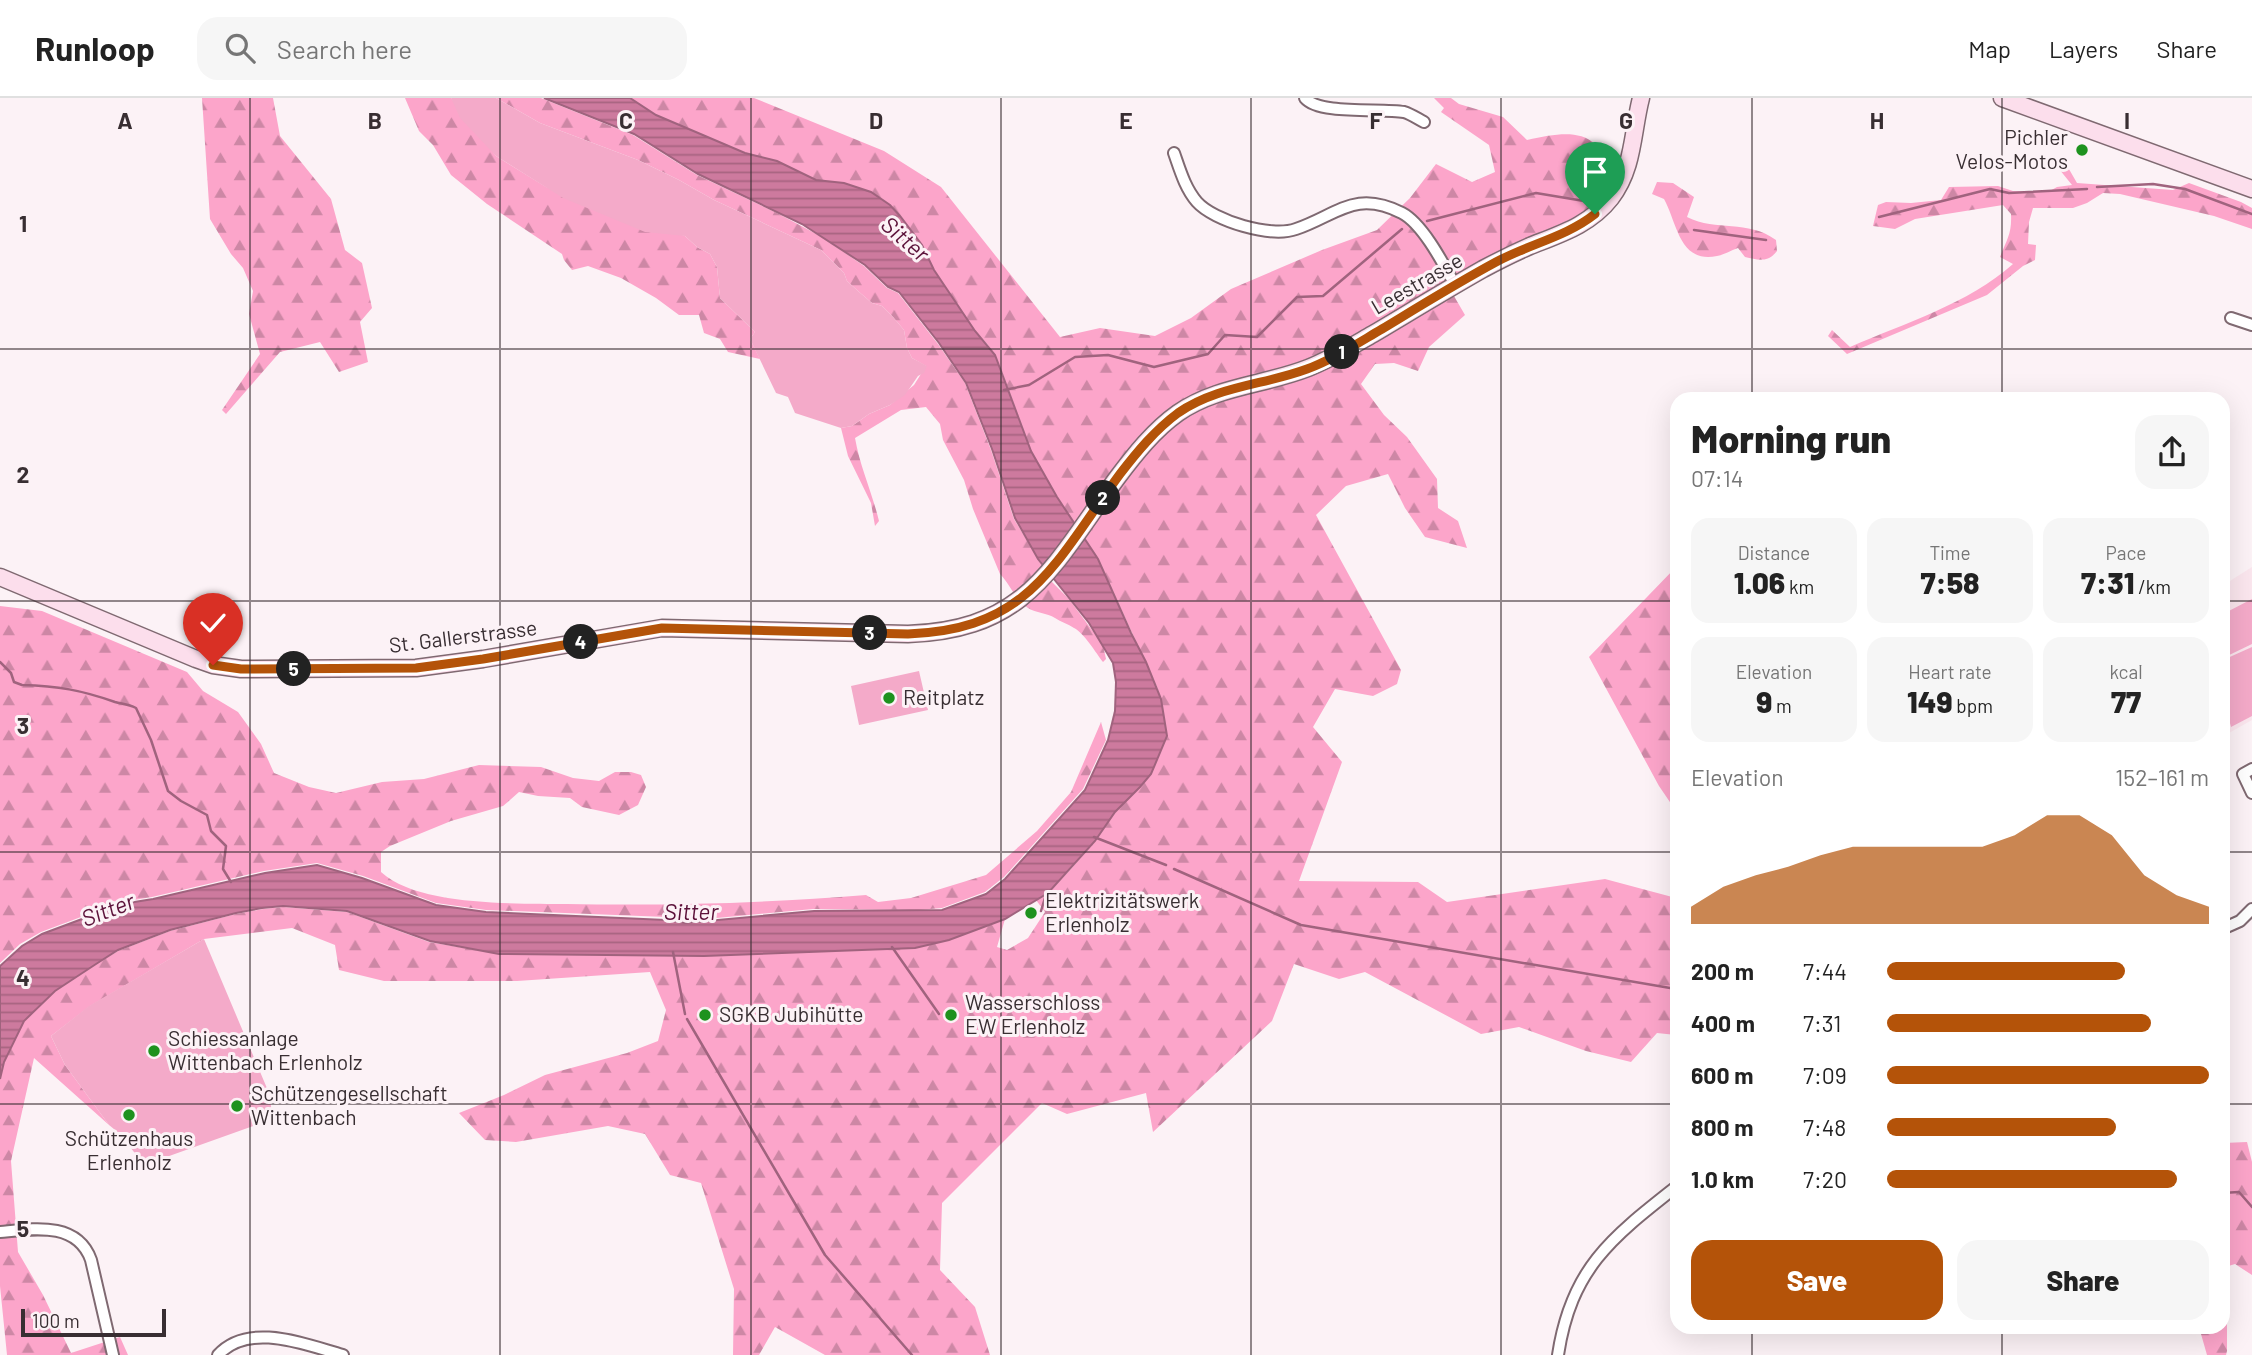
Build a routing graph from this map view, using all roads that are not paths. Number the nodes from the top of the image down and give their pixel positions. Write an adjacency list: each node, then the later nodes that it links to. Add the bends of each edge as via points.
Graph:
1 (1305, 98): 5 (street, via 1337,109 1408,113)
2 (1640, 98): 8 (street, Leestrasse, via 1631,158 1610,199 1582,224)
3 (2002, 98): 4 (street)
4 (2039, 105): 7 (street)
5 (1424, 122)
6 (1174, 153): 8 (street, via 1199,204 1217,216 1267,232 1296,230 1342,207 1364,203 1405,214 1432,243)
7 (2252, 189)
8 (1455, 285): 12 (street, Leestrasse, via 1323,362 1223,391 1167,422 1146,442 1048,572)
9 (2231, 318): 10 (street)
10 (2252, 325)
11 (0, 577): 12 (street, St. Gallerstrasse, via 196,659 241,669 427,667 662,628 940,632 983,621)
12 (1023, 597)
13 (2247, 771): 14 (street)
14 (2252, 793)
15 (2252, 909): 16 (street)
16 (2230, 925)
17 (1670, 1192): 22 (street, via 1595,1259 1570,1304)
18 (4, 1232): 19 (street, via 58,1230 85,1247)
19 (113, 1355)
20 (218, 1355): 21 (street, via 231,1344 258,1338 292,1341)
21 (343, 1355)
22 (1559, 1355)

